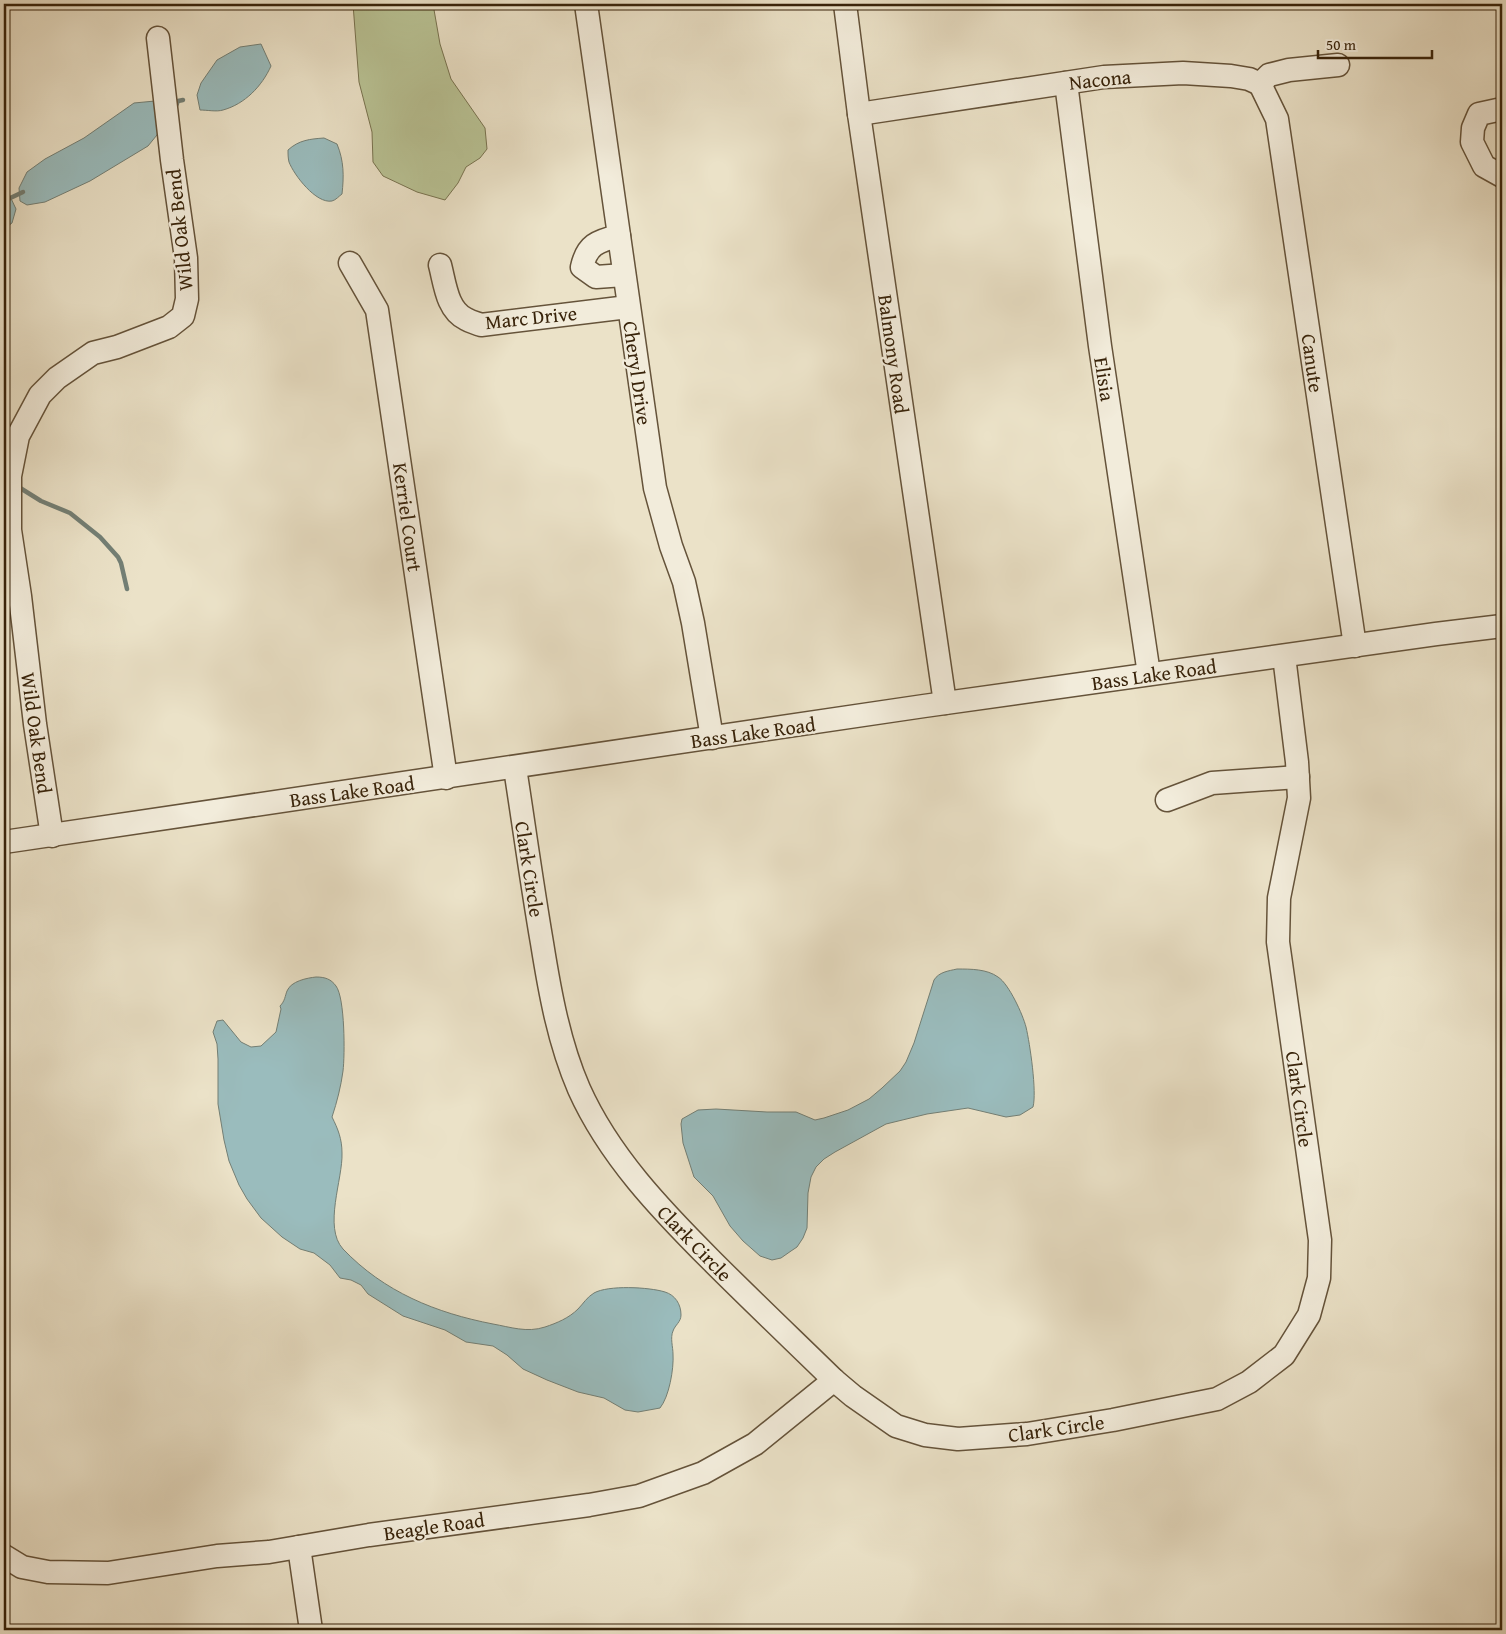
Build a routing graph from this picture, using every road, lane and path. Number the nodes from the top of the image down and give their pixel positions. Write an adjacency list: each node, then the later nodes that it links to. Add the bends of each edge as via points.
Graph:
1 (586, 4): 10 (street, Cheryl Drive)
2 (845, 4): 8 (street, Balmony Road)
3 (158, 38): 25 (street, Wild Oak Bend, via 186,258 187,299 183,316 169,327 117,348 93,353 57,378 40,395 18,436 10,476 10,530)
4 (1338, 65): 6 (street, via 1289,70 1269,75)
5 (1066, 83): 6 (street, Nacona, via 1104,76 1183,73 1230,76); 8 (street, Nacona); 18 (street, Elisia, via 1100,346)
6 (1260, 84): 16 (street, Canute, via 1277,119)
7 (1502, 109): 9 (street, via 1479,114 1472,142 1484,166)
8 (859, 114): 19 (street, Balmony Road)
9 (1502, 176)
10 (619, 236): 13 (street, Cheryl Drive); 13 (street, via 602,240 586,253 582,267 596,277)
11 (350, 263): 23 (street, Kerriel Court, via 377,310)
12 (440, 265): 14 (street, Marc Drive, via 456,312 481,325)
13 (624, 275): 14 (street, Cheryl Drive)
14 (628, 307): 20 (street, Cheryl Drive, via 655,488 684,582)
15 (1502, 626): 16 (street, Bass Lake Road)
16 (1355, 646): 17 (street, Bass Lake Road)
17 (1284, 656): 18 (street, Bass Lake Road); 22 (street, Clark Circle)
18 (1150, 674): 19 (street, Bass Lake Road)
19 (945, 703): 20 (street, Bass Lake Road)
20 (712, 738): 21 (street, Bass Lake Road)
21 (515, 768): 23 (street, Bass Lake Road); 27 (street, Clark Circle, via 550,993 562,1044 579,1089 599,1126 638,1182 685,1234)
22 (1298, 777): 24 (street, via 1212,783); 27 (street, Clark Circle, via 1299,798 1279,898 1278,942 1320,1253 1319,1278 1309,1315 1284,1355 1249,1382 1217,1399 1027,1434 958,1439 926,1435 896,1426)
23 (446, 778): 25 (street, Bass Lake Road)
24 (1167, 800)
25 (52, 836): 26 (street, Bass Lake Road)
26 (4, 842)
27 (834, 1380): 28 (street, Beagle Road, via 755,1444 703,1473 639,1496)
28 (300, 1547): 29 (street, Beagle Road, via 108,1573 48,1572 22,1567); 30 (street)
29 (4, 1556)
30 (311, 1630)

